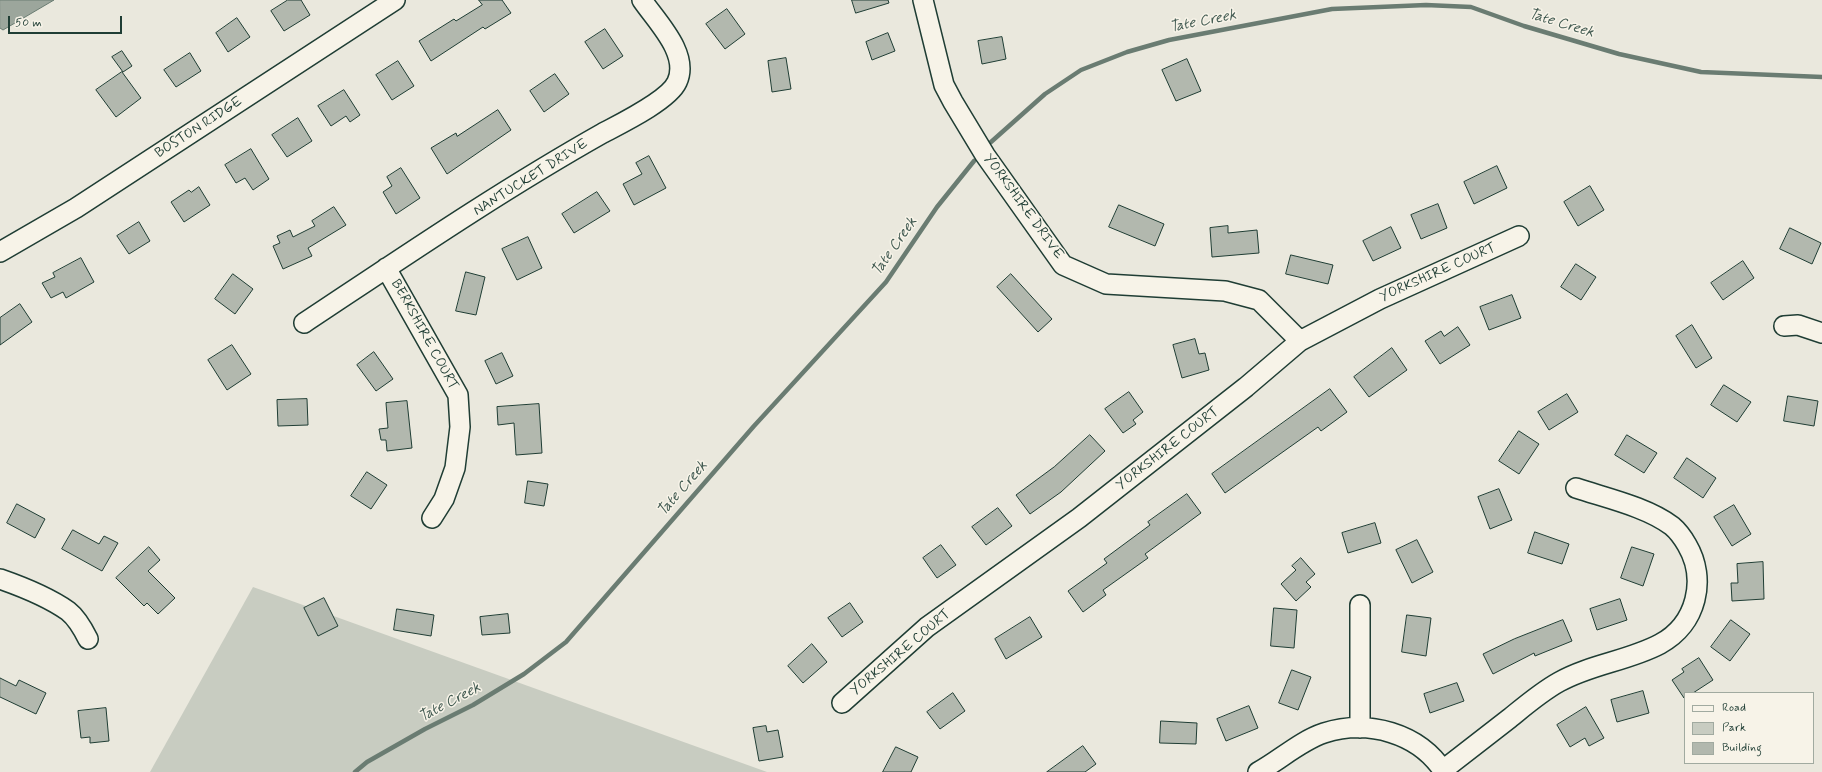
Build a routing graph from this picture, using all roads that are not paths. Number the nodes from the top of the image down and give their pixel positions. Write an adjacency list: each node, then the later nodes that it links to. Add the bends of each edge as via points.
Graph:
1 (395, 0): 5 (street, BOSTON RIDGE, via 76,208)
2 (642, 0): 6 (street, NANTUCKET DRIVE, via 677,50 681,68 677,83 654,105 562,157)
3 (923, 0): 10 (street, YORKSHIRE DRIVE, via 944,85 985,156 1063,265 1106,284 1225,291 1259,300)
4 (1519, 236): 10 (street, YORKSHIRE COURT, via 1380,299)
5 (0, 252)
6 (386, 268): 7 (street, NANTUCKET DRIVE); 12 (street, BERKSHIRE COURT, via 458,395 460,427 455,468 444,499)
7 (304, 323)
8 (1784, 326): 9 (street, via 1798,325)
9 (1822, 333)
10 (1300, 341): 16 (street, YORKSHIRE COURT, via 1246,387 1079,518 927,627)
11 (1576, 488): 18 (street, via 1641,511 1673,527 1691,552 1696,571 1697,592 1688,619 1662,643 1559,682)
12 (432, 518)
13 (0, 579): 15 (street, via 28,589 68,611 81,625)
14 (1360, 605): 17 (street)
15 (88, 639)
16 (842, 703)
17 (1360, 728): 18 (street, via 1386,730 1406,738 1430,756); 19 (street, via 1324,733)
18 (1444, 771)
19 (1258, 772)

